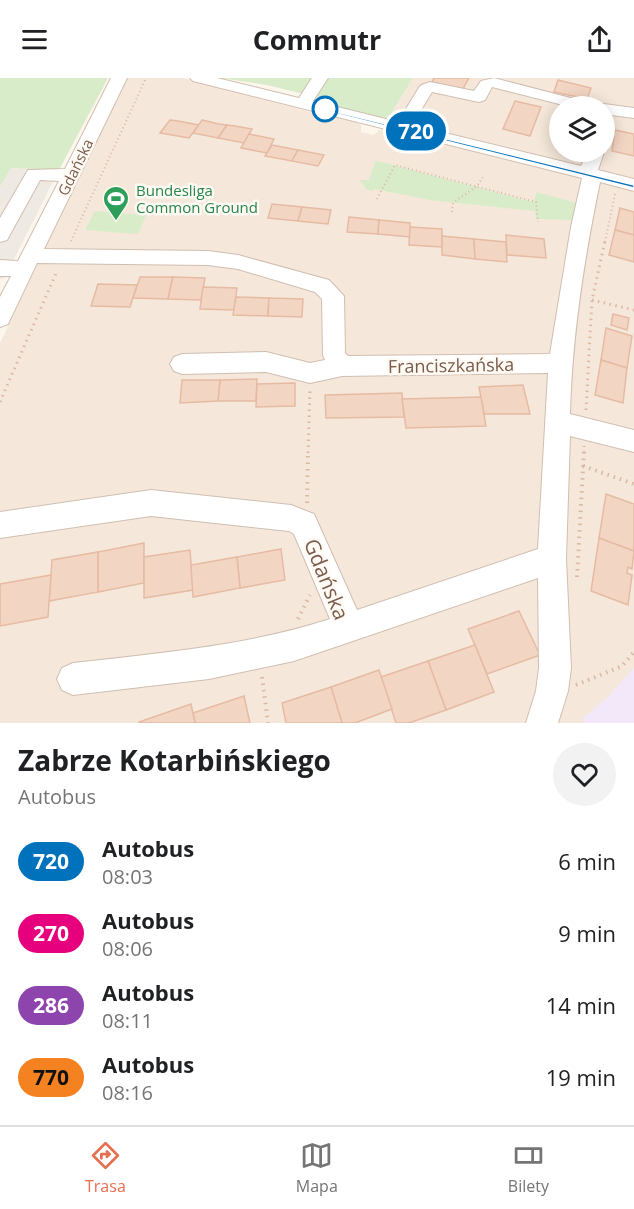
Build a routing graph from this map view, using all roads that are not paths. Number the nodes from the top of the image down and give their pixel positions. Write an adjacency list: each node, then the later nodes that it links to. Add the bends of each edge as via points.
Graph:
1 (119, 78): 11 (street, Gdańska)
2 (198, 78): 5 (street)
3 (320, 78): 5 (street)
4 (549, 97): 8 (street, via 491,82 479,97 430,87)
5 (303, 104): 8 (street)
6 (615, 110): 7 (street)
7 (634, 113)
8 (402, 128): 10 (street)
9 (591, 162): 10 (street)
10 (590, 174): 12 (street); 17 (street)
11 (70, 176): 13 (street, via 33,174); 14 (street, Gdańska)
12 (626, 183)
13 (0, 235)
14 (28, 262): 15 (street); 16 (street, Gdańska); 19 (street, via 208,258 238,262 322,286 333,296 334,355)
15 (0, 268)
16 (0, 318)
17 (560, 363): 19 (street, Franciszkańska); 20 (street)
18 (182, 364): 19 (street, via 266,362 310,373)
19 (342, 366)
20 (558, 422): 21 (street); 23 (street)
21 (634, 441)
22 (0, 525): 24 (street, Gdańska, via 151,503 291,518 304,524)
23 (552, 559): 24 (street); 26 (street, via 555,668)
24 (349, 627): 25 (street, Gdańska, via 272,650 209,663)
25 (73, 680)
26 (542, 723)

